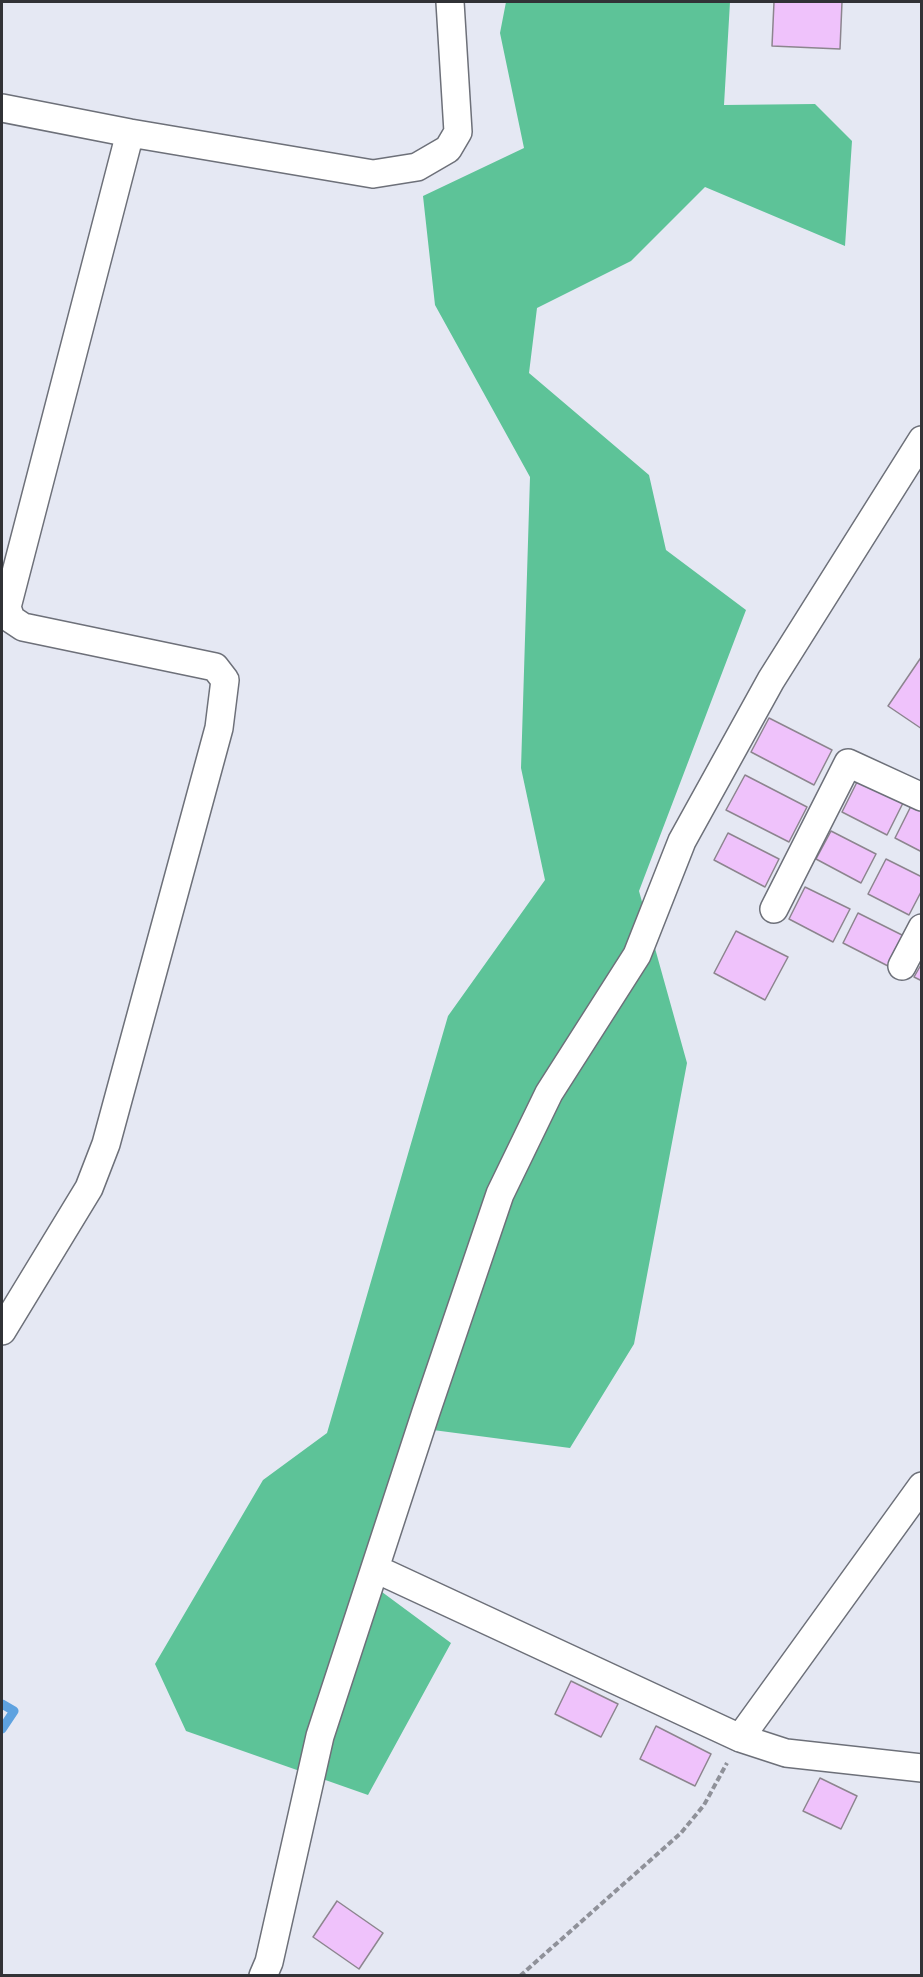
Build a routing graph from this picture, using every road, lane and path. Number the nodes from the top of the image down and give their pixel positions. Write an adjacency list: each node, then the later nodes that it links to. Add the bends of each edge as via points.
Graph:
1 (450, 2): 3 (street, via 458,132 448,149 417,167 373,174)
2 (2, 108): 3 (street)
3 (130, 133): 9 (street, via 7,607 11,620 23,627 215,667 225,681 219,728 106,1144 88,1188)
4 (921, 441): 11 (street, via 771,680 682,841 637,955 549,1093 500,1194)
5 (921, 798): 6 (street, via 848,763)
6 (774, 909)
7 (921, 928): 8 (street)
8 (902, 966)
9 (2, 1331)
10 (921, 1486): 12 (street)
11 (376, 1569): 12 (street); 14 (street, via 320,1736)
12 (740, 1738): 13 (street, via 786,1753); 15 (path, via 704,1805 681,1833)
13 (921, 1768)
14 (263, 1976)
15 (520, 1976)

